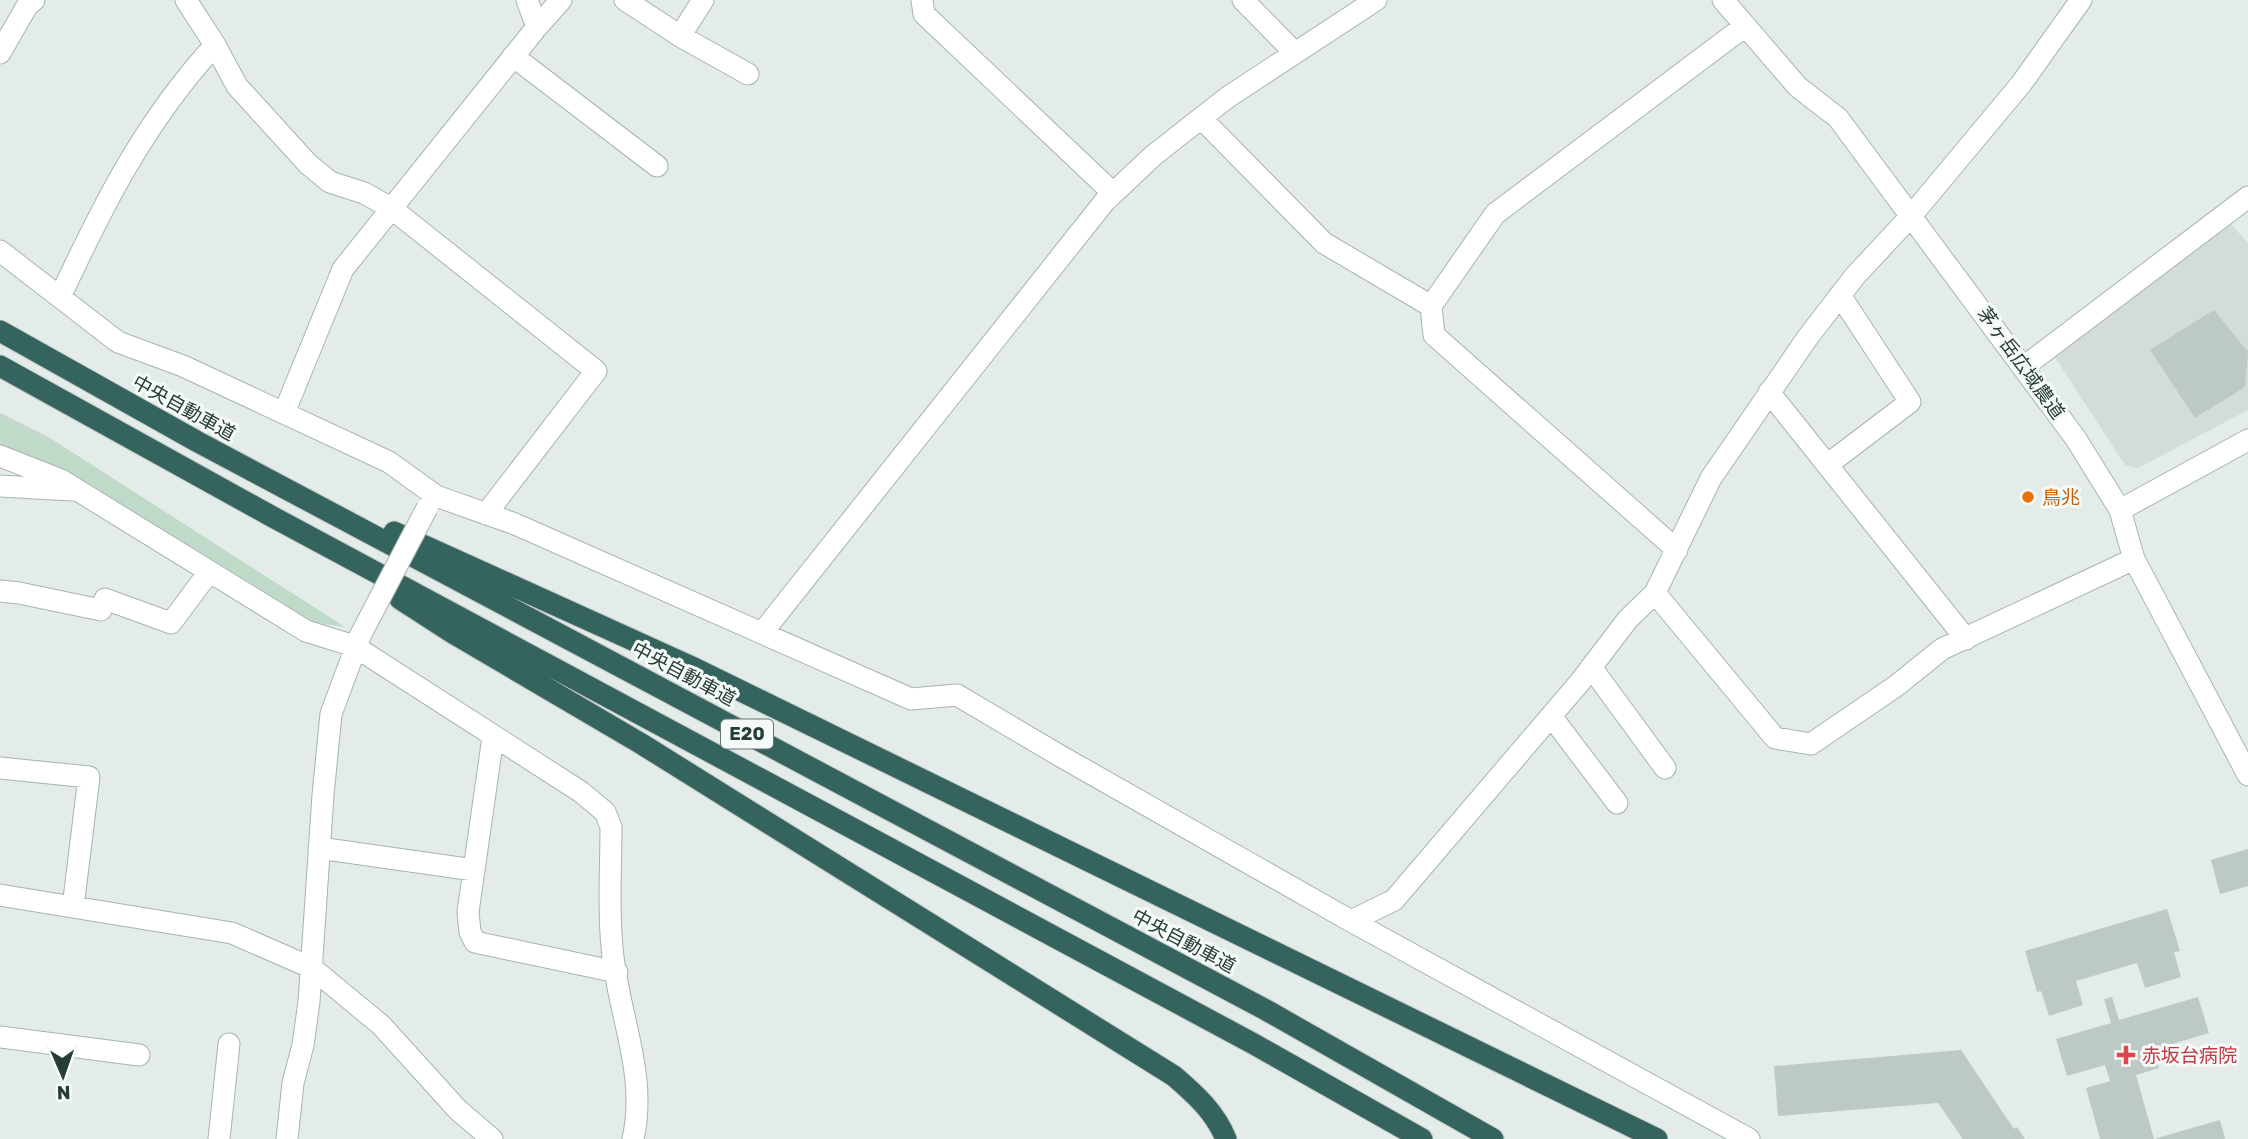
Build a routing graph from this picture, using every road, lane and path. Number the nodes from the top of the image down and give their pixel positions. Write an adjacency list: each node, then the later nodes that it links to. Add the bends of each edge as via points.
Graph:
1 (34, 0): 16 (street)
2 (186, 0): 15 (street)
3 (527, 0): 13 (street)
4 (561, 0): 13 (street)
5 (625, 0): 14 (street)
6 (703, 0): 14 (street)
7 (922, 0): 22 (street, via 924,14)
8 (1243, 0): 17 (street)
9 (1376, 0): 17 (street)
10 (2081, 0): 25 (street, via 2021,84)
11 (1730, 2): 12 (street, 茅ヶ岳広域農道)
12 (1745, 26): 25 (street, 茅ヶ岳広域農道, via 1798,87 1838,118); 29 (street, via 1495,214)
13 (537, 27): 18 (street)
14 (680, 36): 19 (street)
15 (215, 46): 24 (street, via 237,86 308,164 330,182); 28 (street, via 184,79 132,156)
16 (0, 53)
17 (1295, 53): 20 (street)
18 (513, 56): 21 (street); 24 (street)
19 (748, 74)
20 (1201, 118): 22 (street); 29 (street, via 1324,243)
21 (657, 166)
22 (1114, 193): 50 (street)
23 (2248, 197): 32 (street)
24 (391, 208): 34 (street, via 343,270); 43 (street, via 596,371)
25 (1911, 216): 27 (street); 32 (street, 茅ヶ岳広域農道)
26 (0, 251): 28 (street)
27 (1840, 295): 33 (street); 38 (street, via 1910,402)
28 (60, 298): 34 (street, via 118,342)
29 (1431, 306): 45 (street, via 1434,335)
30 (0, 331): 36 (highway, 中央自動車道 / E20)
31 (0, 366): 44 (highway, E20)
32 (2025, 366): 42 (street, 茅ヶ岳広域農道)
33 (1769, 392): 38 (street); 45 (street, via 1711,478)
34 (284, 413): 41 (street, via 389,462)
35 (2248, 440): 42 (street)
36 (198, 442): 76 (highway, 中央自動車道 / E20, via 1254,1004); 77 (highway, via 692,667)
37 (0, 456): 40 (street)
38 (1827, 464): 51 (street)
39 (0, 486): 40 (street)
40 (78, 491): 47 (street)
41 (431, 502): 43 (street); 52 (street, bridge)
42 (2120, 510): 46 (street, 茅ヶ岳広域農道)
43 (486, 514): 50 (street)
44 (271, 516): 74 (highway, via 451,632 640,743 1174,1076 1201,1099); 75 (highway, E20)
45 (1677, 550): 49 (street)
46 (2134, 559): 51 (street); 58 (street, 茅ヶ岳広域農道)
47 (209, 572): 48 (street, via 171,623 105,599 101,610); 52 (street, via 306,631)
48 (0, 591)
49 (1655, 593): 51 (street, via 1775,738 1811,744 1942,649); 53 (street)
50 (762, 633): 64 (street, via 911,699 957,695)
51 (1966, 639)
52 (357, 640): 55 (street); 60 (street, via 331,714)
53 (1591, 667): 54 (street); 57 (street)
54 (1551, 716): 59 (street); 64 (street, via 1394,900)
55 (493, 737): 61 (street); 66 (street, via 581,792 605,813 611,827 612,947)
56 (0, 768): 63 (street, via 89,777)
57 (1665, 768)
58 (2248, 775)
59 (1617, 803)
60 (319, 848): 61 (street); 65 (street)
61 (474, 870): 66 (street, via 468,912 475,942)
62 (0, 895): 63 (street)
63 (73, 907): 65 (street, via 232,933)
64 (1351, 920): 78 (street)
65 (312, 968): 71 (street); 72 (street, via 380,1025 458,1110)
66 (617, 972): 73 (street, via 637,1076 638,1119)
67 (0, 1037): 69 (street)
68 (229, 1044): 70 (street)
69 (139, 1055)
70 (219, 1139)
71 (287, 1139)
72 (492, 1139)
73 (633, 1139)
74 (1226, 1139)
75 (1422, 1139)
76 (1493, 1139)
77 (1657, 1139)
78 (1749, 1139)

